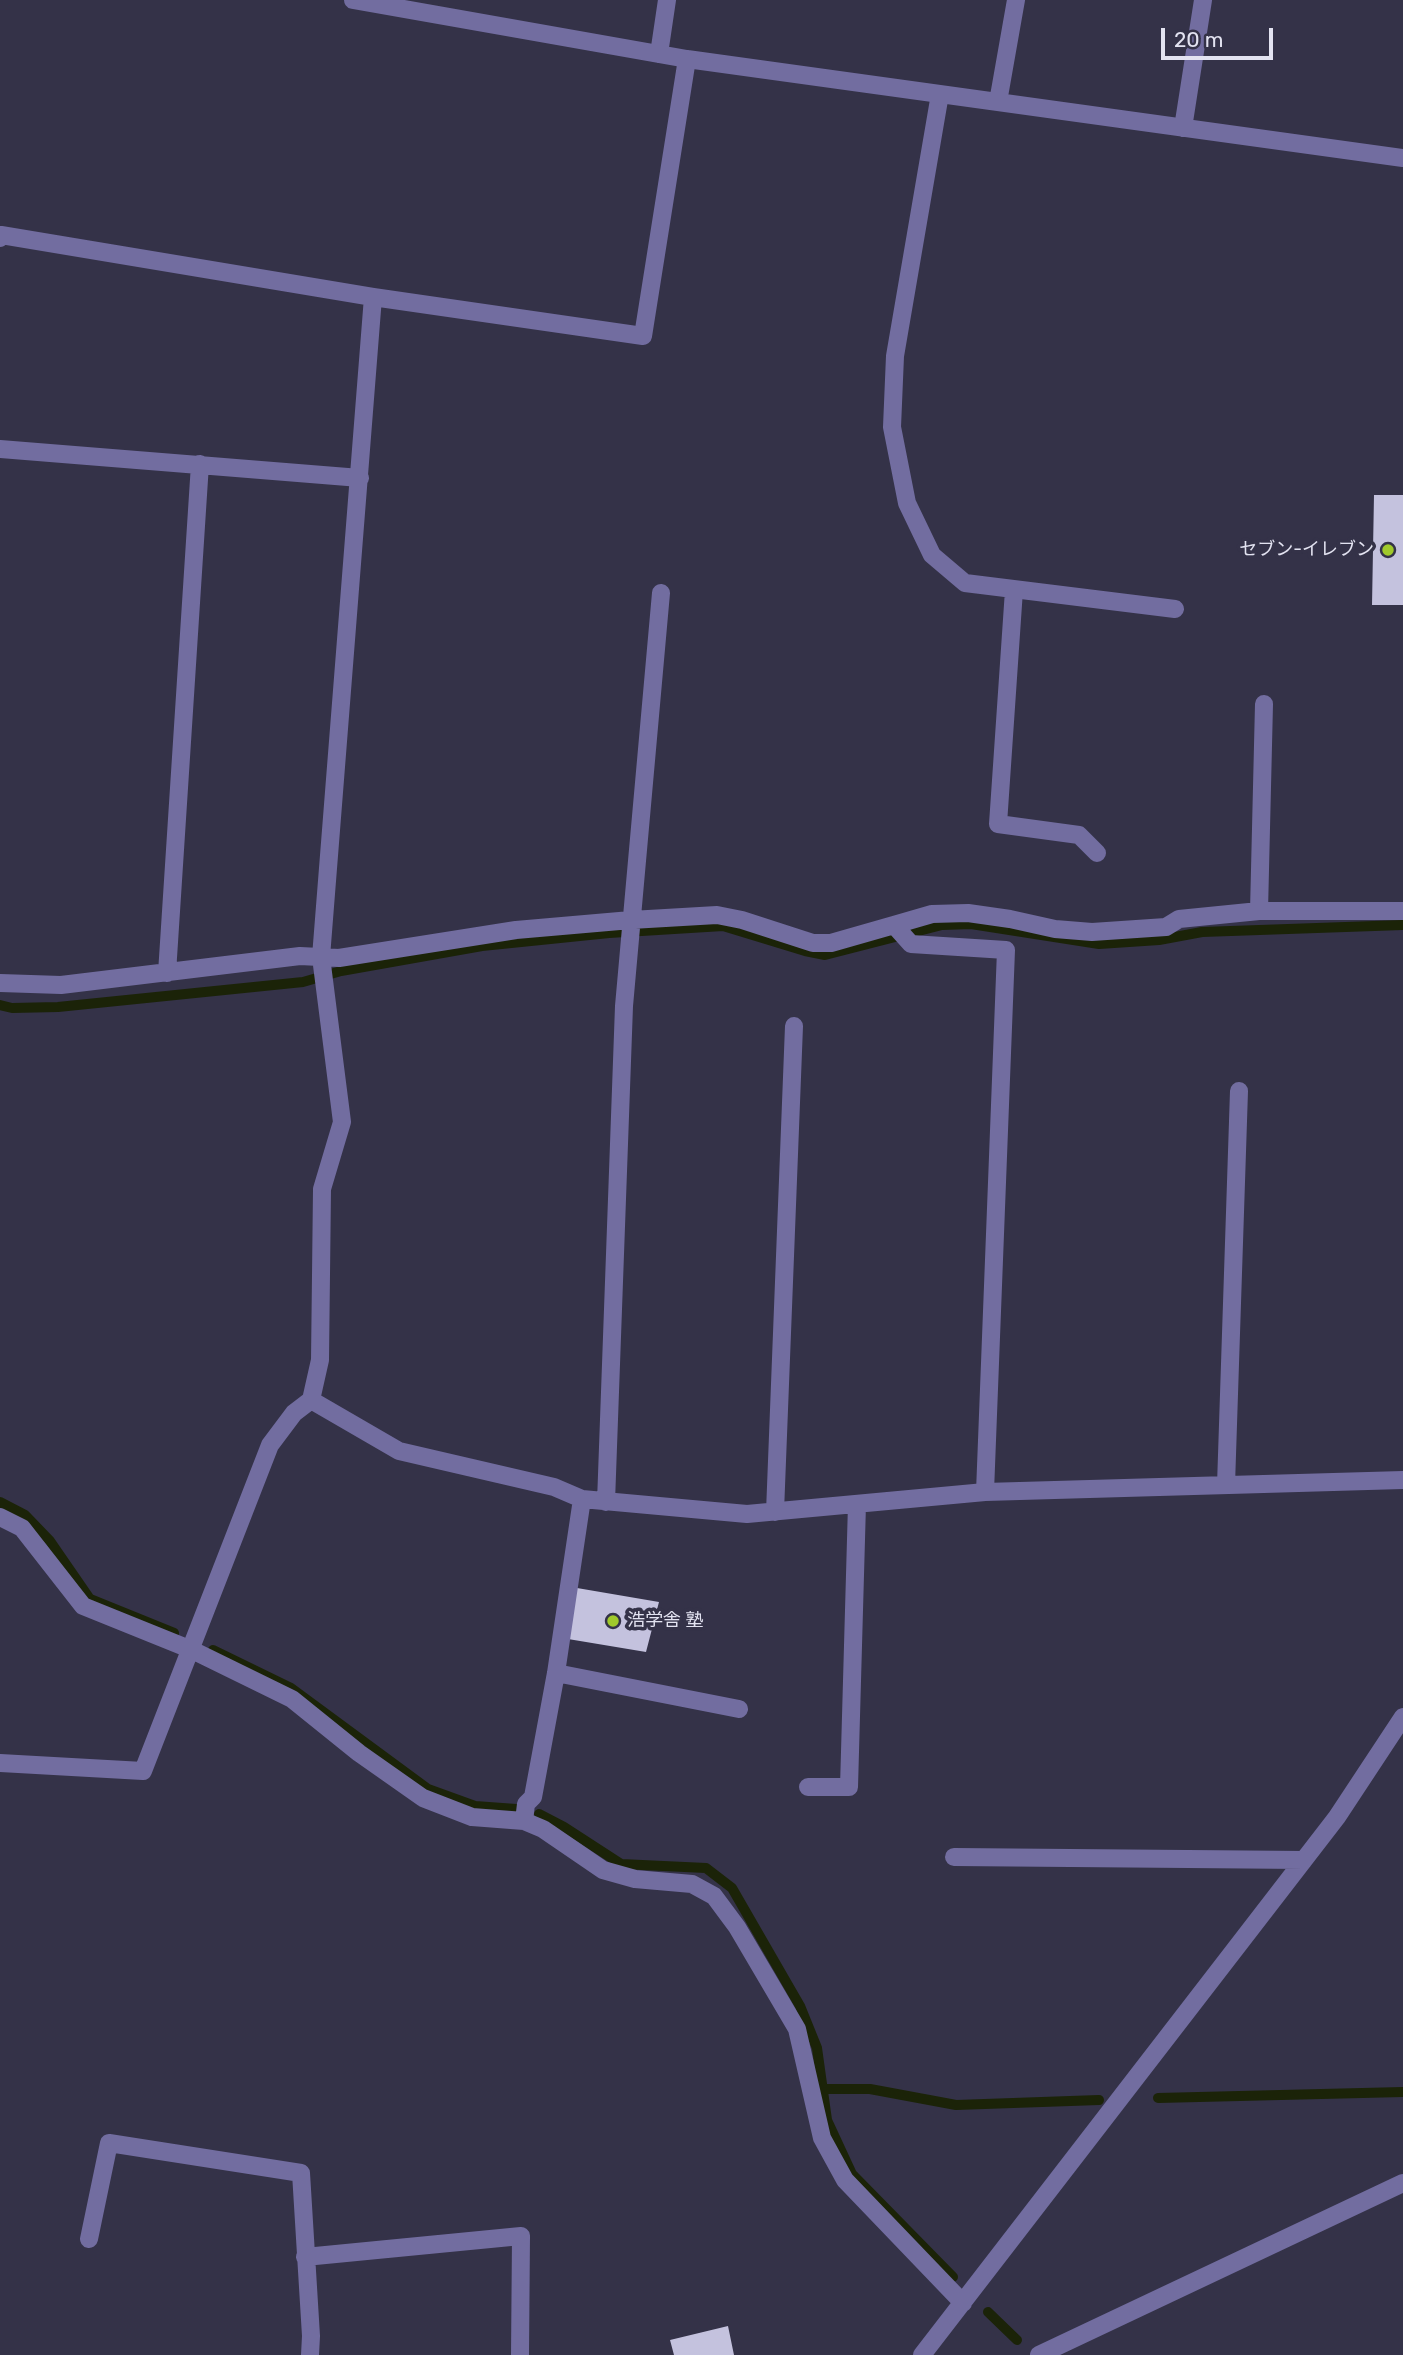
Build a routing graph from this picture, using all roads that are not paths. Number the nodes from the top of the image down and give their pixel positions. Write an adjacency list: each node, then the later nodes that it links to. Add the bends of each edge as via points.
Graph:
1 (353, 0): 5 (street)
2 (667, 0): 6 (street)
3 (1016, 0): 9 (street)
4 (1203, 0): 10 (street)
5 (425, 6): 6 (street)
6 (659, 54): 7 (street)
7 (687, 59): 8 (street); 13 (street, via 643,336)
8 (940, 94): 9 (street); 17 (street, via 895,356 892,427 907,503 932,555 965,583)
9 (999, 102): 10 (street)
10 (1182, 128): 11 (street)
11 (1403, 159)
12 (0, 238): 13 (street, via 1,234)
13 (373, 297): 16 (street)
14 (0, 449): 15 (street)
15 (200, 464): 16 (street); 27 (street)
16 (360, 478): 26 (street)
17 (1014, 590): 19 (street); 21 (street, via 998,824 1080,835)
18 (661, 593): 24 (street)
19 (1175, 610)
20 (1264, 704): 22 (street)
21 (1097, 853)
22 (1259, 911): 23 (street); 25 (street, via 1179,919 1166,927 1092,932 968,913 932,914)
23 (1403, 911)
24 (630, 928): 25 (street, via 717,915 813,943); 26 (street, via 516,930 339,958); 36 (street)
25 (899, 931): 34 (street, via 911,944 1006,950)
26 (323, 968): 27 (street, via 300,956); 31 (street, via 342,1122 322,1189 320,1360)
27 (167, 973): 28 (street, via 61,985)
28 (0, 983)
29 (794, 1026): 38 (street)
30 (1240, 1091): 33 (street)
31 (311, 1400): 35 (street, via 398,1451 554,1487); 40 (street, via 294,1413 270,1445)
32 (1403, 1480): 33 (street)
33 (1226, 1485): 34 (street)
34 (985, 1492): 37 (street)
35 (582, 1499): 36 (street); 41 (street)
36 (606, 1502): 38 (street, via 747,1514)
37 (857, 1504): 38 (street); 45 (street, via 849,1787)
38 (775, 1512)
39 (0, 1517): 40 (street, via 22,1528 83,1606)
40 (192, 1650): 44 (street, via 143,1772); 46 (street, via 292,1699 423,1798 472,1817)
41 (556, 1673): 42 (street); 46 (street, via 533,1797 526,1804)
42 (739, 1709)
43 (1403, 1717): 48 (street)
44 (0, 1763)
45 (808, 1787)
46 (524, 1821): 52 (street, via 603,1870 635,1880 692,1884 714,1896 797,2029 822,2138 845,2180)
47 (954, 1857): 48 (street)
48 (1304, 1860): 52 (street)
49 (1403, 2183): 56 (street)
50 (89, 2239): 51 (street, via 109,2143 301,2173)
51 (305, 2257): 53 (street); 54 (street, via 521,2236)
52 (962, 2303): 55 (street)
53 (310, 2355)
54 (520, 2355)
55 (922, 2355)
56 (1039, 2355)

